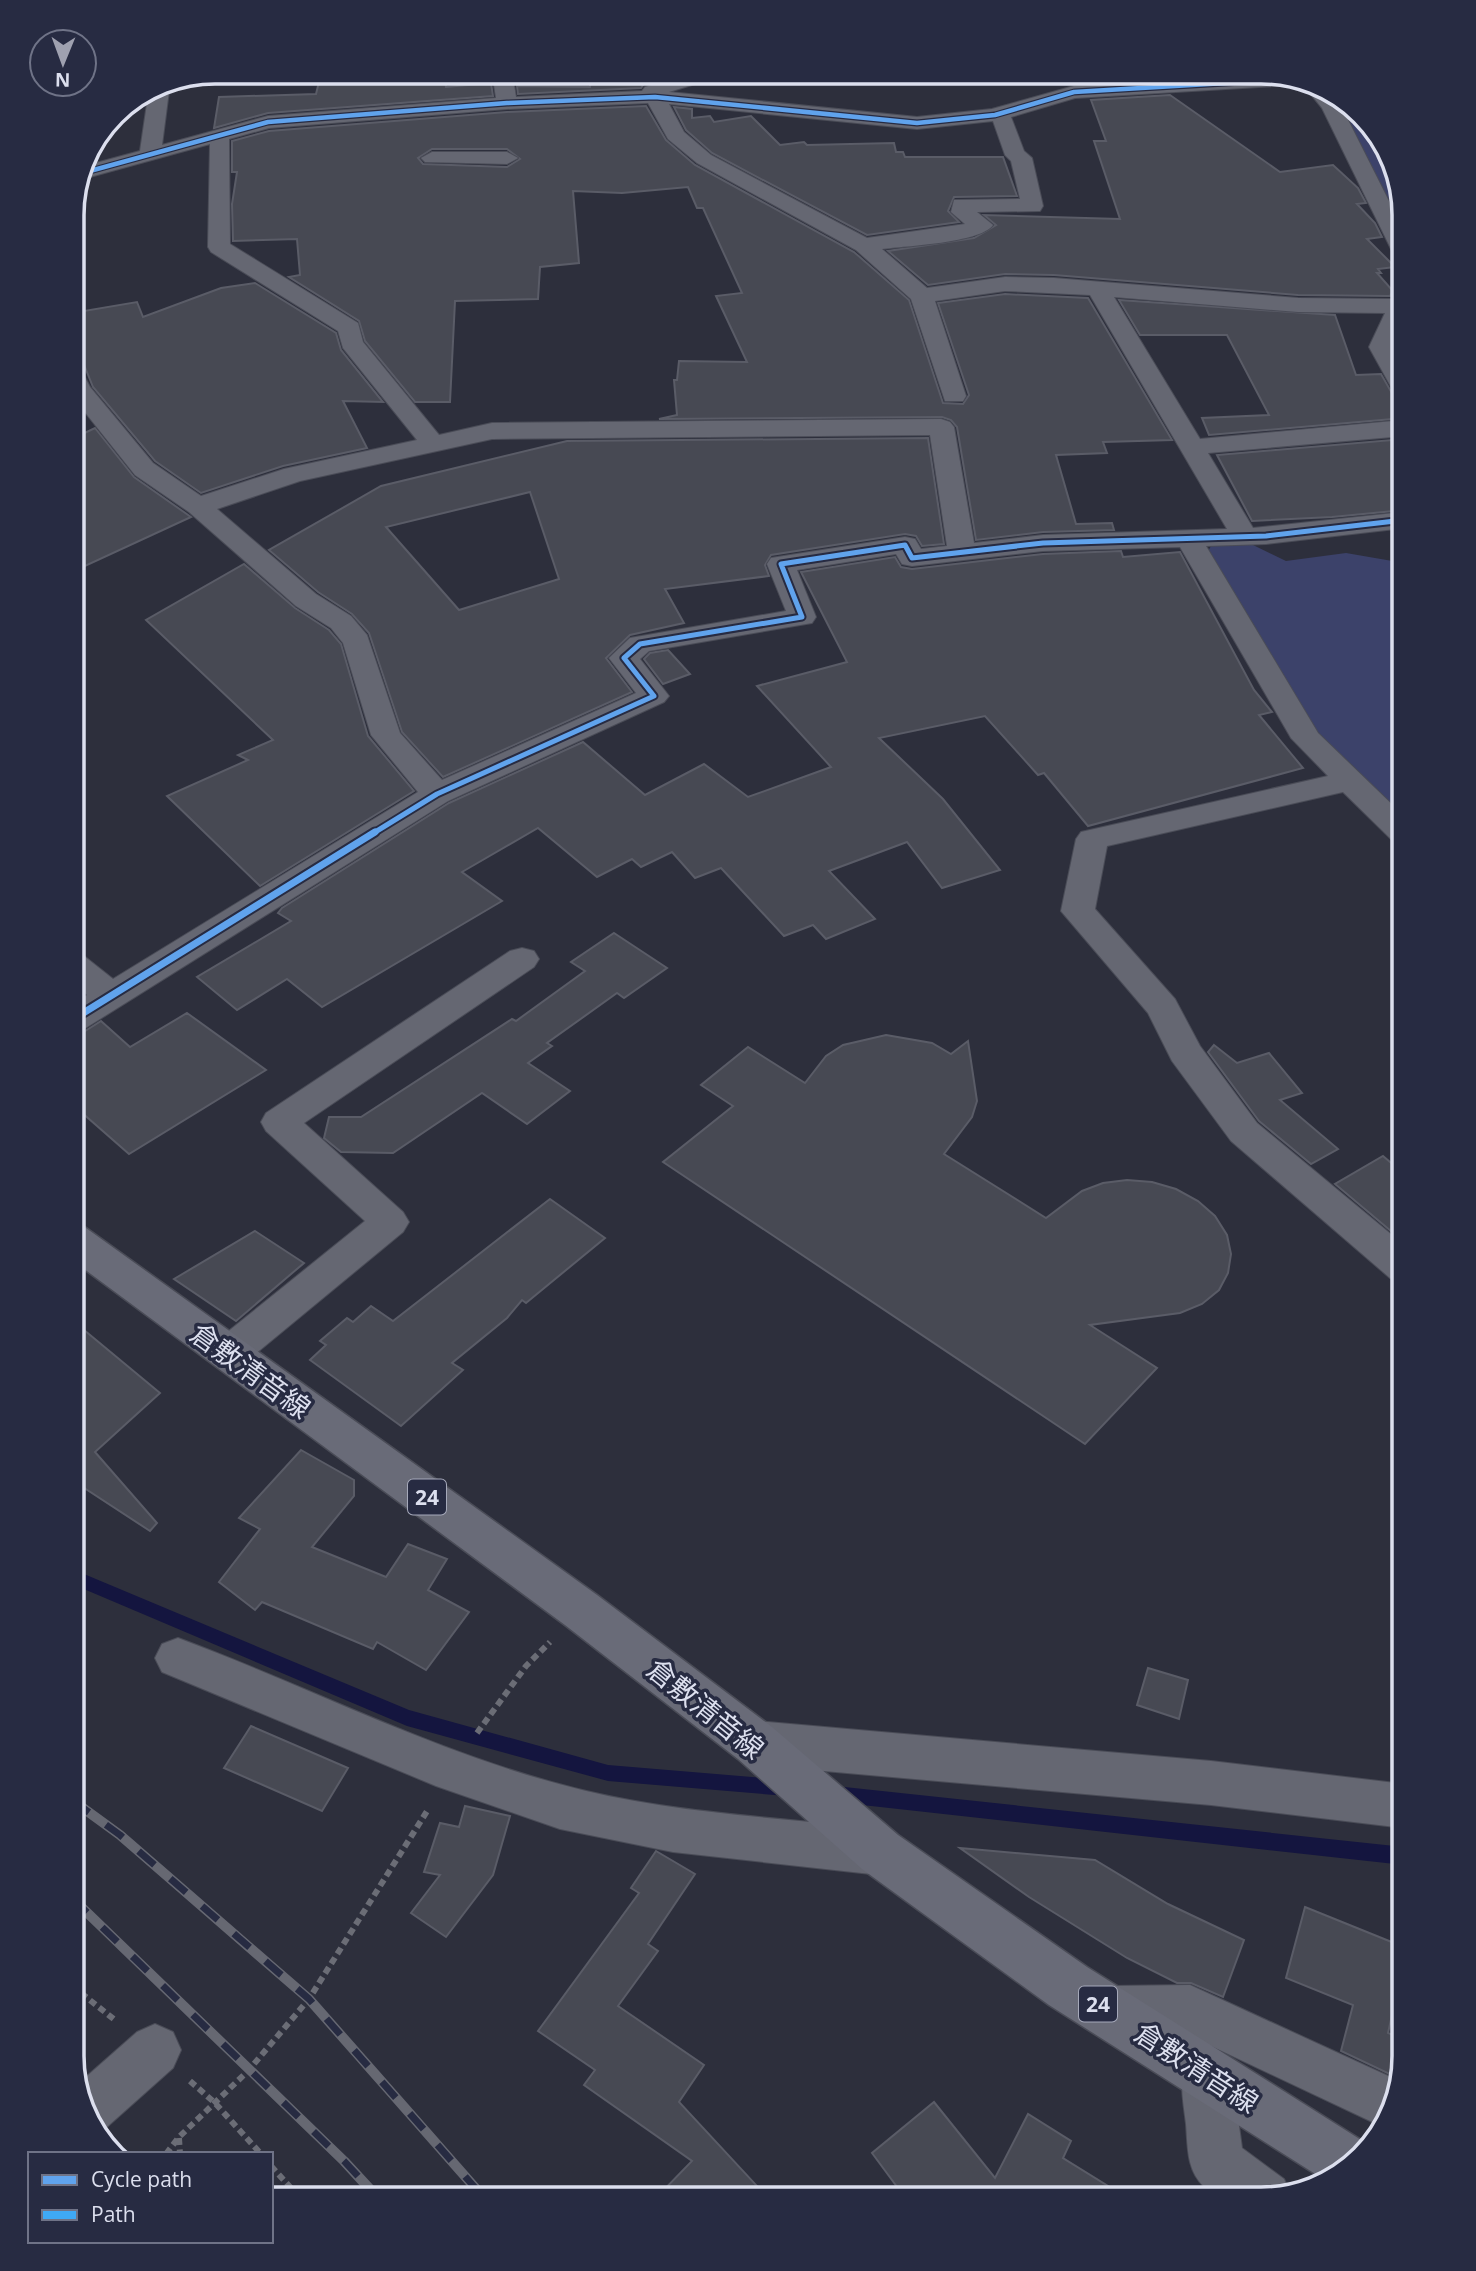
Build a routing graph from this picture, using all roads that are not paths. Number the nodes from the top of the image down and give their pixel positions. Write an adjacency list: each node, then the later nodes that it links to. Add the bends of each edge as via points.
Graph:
1 (504, 84): 8 (street)
2 (1166, 84): 5 (street)
3 (1225, 84): 5 (street)
4 (652, 87): 8 (street, via 631,99); 10 (street, via 917,123); 18 (street, via 675,135 704,159)
5 (1171, 88): 10 (street, via 1074,92)
6 (158, 97): 12 (street)
7 (1328, 102): 17 (street)
8 (508, 103): 9 (street)
9 (459, 107): 11 (street, via 268,122); 14 (street)
10 (1000, 113): 18 (street, via 1014,155 1021,159 1032,206 962,205 962,212 982,225 962,232)
11 (216, 135): 12 (street); 27 (street, via 220,141 219,247 350,328 351,343)
12 (150, 154): 16 (street)
13 (432, 158): 14 (street)
14 (457, 158): 15 (street)
15 (507, 158)
16 (92, 170)
17 (1392, 229)
18 (864, 245): 20 (street)
19 (1097, 287): 20 (street, via 1005,285); 21 (street, via 1298,305); 28 (street)
20 (922, 296): 24 (street)
21 (1392, 301)
22 (1392, 323): 23 (street, via 1381,347)
23 (1392, 367)
24 (954, 396)
25 (84, 398): 29 (street, via 144,469)
26 (1392, 429): 28 (street)
27 (434, 445): 29 (street, via 293,475); 33 (street, via 492,431 941,427)
28 (1194, 447): 31 (street)
29 (198, 506): 35 (street, via 306,600 341,622 357,641 386,735)
30 (1392, 521): 31 (street)
31 (1245, 537): 32 (street)
32 (1188, 538): 33 (street); 34 (street, via 1306,738)
33 (962, 551): 35 (street, via 912,558 905,545 781,564 802,617 640,644 624,658 654,696)
34 (1350, 781): 36 (street); 42 (street, via 1092,839 1078,911 1163,1007 1185,1052 1244,1132)
35 (438, 794): 39 (street)
36 (1392, 822)
37 (522, 959): 43 (street, via 279,1122 390,1222)
38 (84, 974): 39 (street)
39 (111, 996): 40 (street)
40 (84, 1013)
41 (84, 1248): 43 (main road, 倉敷清音線 / 24)
42 (1392, 1257)
43 (229, 1353): 45 (main road, 倉敷清音線 / 24, via 582,1610)
44 (178, 1658): 47 (street, via 453,1770 560,1807 673,1829)
45 (765, 1754): 46 (street, via 1211,1783); 47 (main road, 倉敷清音線 / 24)
46 (1392, 1805)
47 (868, 1841): 48 (main road, 倉敷清音線 / 24)
48 (1110, 2011): 50 (main road, 倉敷清音線 / 24); 51 (street, via 1190,2010)
49 (155, 2050): 52 (street)
50 (1206, 2074): 53 (main road, 倉敷清音線 / 24); 54 (street, via 1217,2162)
51 (1384, 2101)
52 (94, 2105)
53 (1342, 2159)
54 (1250, 2187)

